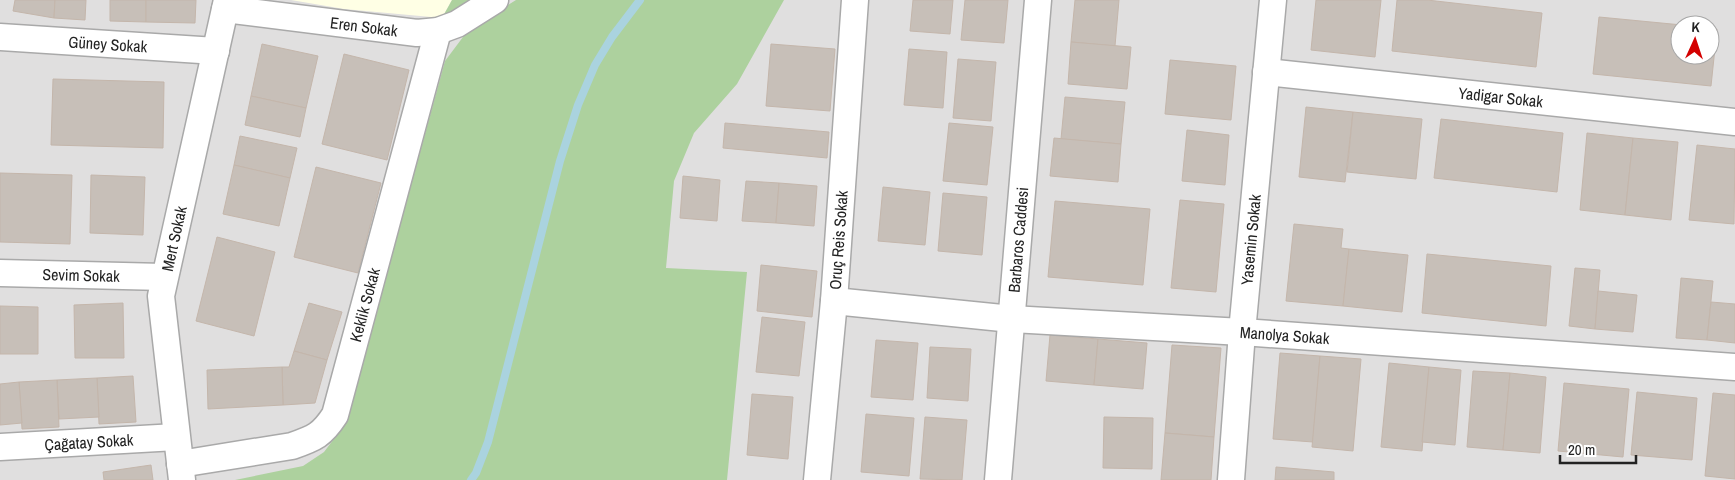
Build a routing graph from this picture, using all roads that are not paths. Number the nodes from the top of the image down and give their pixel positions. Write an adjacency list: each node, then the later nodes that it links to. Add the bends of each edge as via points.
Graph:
1 (495, 0): 6 (street, Eren Sokak, via 457,24)
2 (855, 0): 13 (street, Oruç Reis Sokak)
3 (1038, 0): 14 (street, Barbaros Caddesi)
4 (1273, 0): 9 (street, Yasemin Sokak)
5 (226, 4): 6 (street, Eren Sokak, via 417,33); 8 (street, Mert Sokak)
6 (438, 31): 19 (street, Keklik Sokak, via 335,415 325,430 309,440)
7 (0, 37): 8 (street, Güney Sokak)
8 (216, 51): 12 (street, Mert Sokak)
9 (1266, 72): 10 (street, Yadigar Sokak); 15 (street, Yasemin Sokak)
10 (1735, 122)
11 (0, 273): 12 (street, Sevim Sokak)
12 (164, 277): 17 (street, Mert Sokak, via 162,314)
13 (834, 301): 14 (street, Manolya Sokak); 20 (street, Oruç Reis Sokak)
14 (1012, 319): 15 (street, Manolya Sokak); 21 (street, Barbaros Caddesi)
15 (1242, 332): 16 (street, Manolya Sokak); 22 (street, Yasemin Sokak)
16 (1735, 367)
17 (176, 437): 18 (street, Çağatay Sokak); 19 (street, Mert Sokak)
18 (0, 447)
19 (181, 472)
20 (817, 480)
21 (998, 480)
22 (1231, 480)

